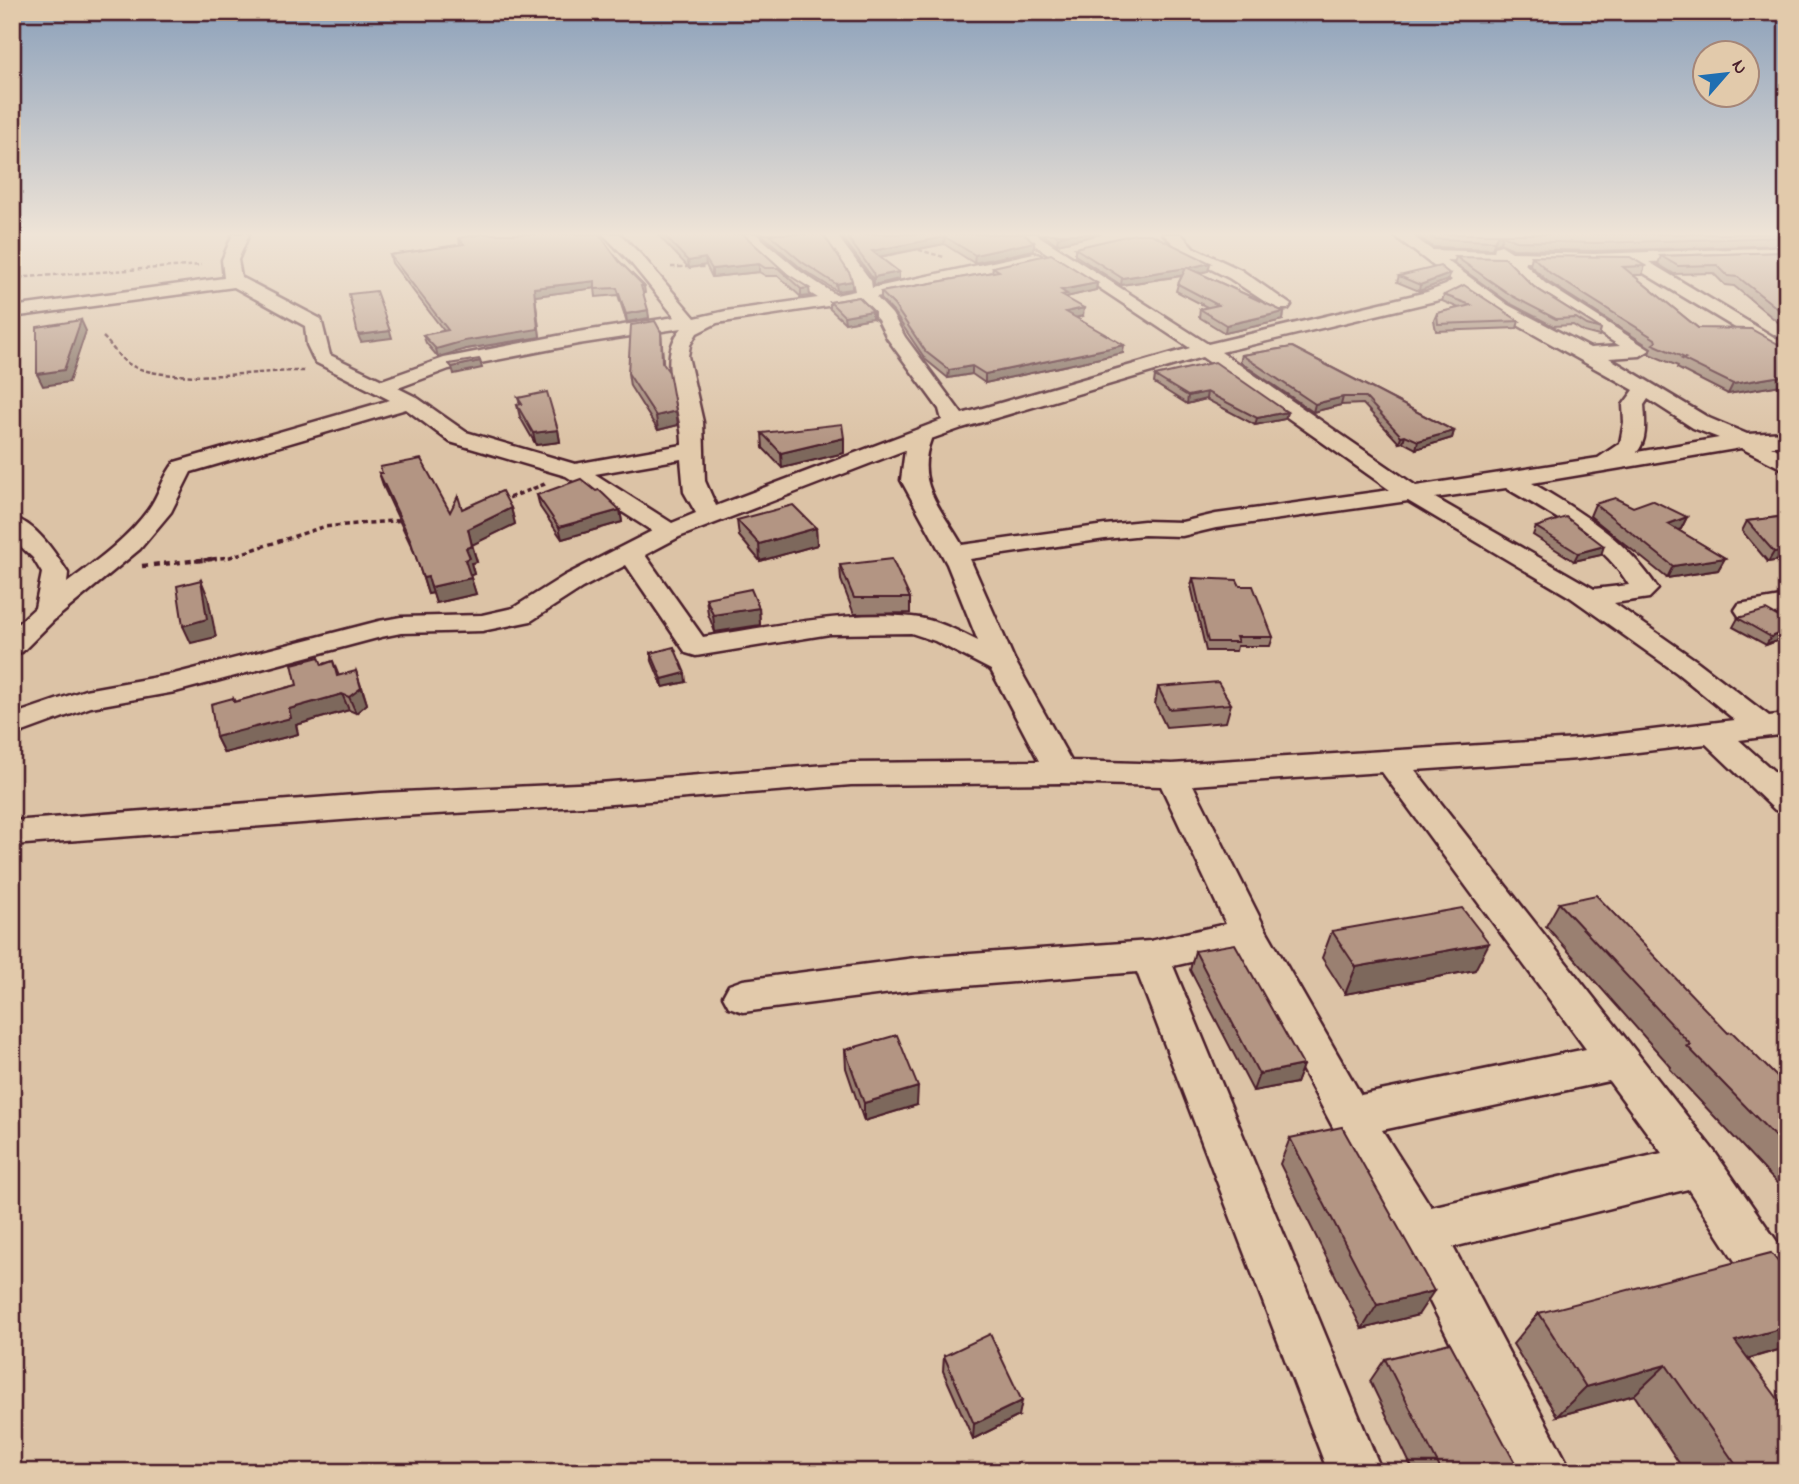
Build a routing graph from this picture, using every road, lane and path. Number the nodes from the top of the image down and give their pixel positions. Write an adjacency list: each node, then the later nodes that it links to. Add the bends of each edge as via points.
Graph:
1 (61, 303): 13 (street)
2 (282, 303): 19 (street, via 314,323 320,356)
3 (674, 303): 14 (street)
4 (813, 303): 14 (street)
5 (872, 303): 23 (street, via 887,318)
6 (1134, 303): 16 (street)
7 (1279, 303): 12 (street)
8 (1402, 303): 16 (street)
9 (1494, 303): 18 (street)
10 (1566, 303): 18 (street, via 1640,350)
11 (1705, 303): 17 (street)
12 (1282, 305)
13 (12, 312)
14 (690, 323): 20 (street, via 566,340 444,364); 27 (street, via 678,361 691,415)
15 (103, 337): 19 (path, via 129,365 157,372)
16 (1205, 350): 23 (street); 32 (street)
17 (1787, 353)
18 (1588, 354): 21 (street)
19 (352, 373): 20 (street)
20 (381, 387): 22 (street)
21 (1647, 388): 26 (street, via 1701,423); 29 (street, via 1632,406 1631,446)
22 (410, 401): 30 (street, via 458,437); 40 (street, via 183,467 146,528)
23 (954, 423): 24 (street)
24 (922, 435): 34 (street); 39 (street, via 911,474)
25 (1787, 439): 26 (street)
26 (1744, 441): 28 (street); 29 (street)
27 (691, 450): 30 (street); 34 (street, via 692,487)
28 (1787, 464)
29 (1604, 466): 31 (street)
30 (573, 471): 33 (path); 37 (street)
31 (1510, 481): 32 (street); 41 (street, via 1605,542 1646,589)
32 (1412, 494): 39 (street, via 1182,529 1105,532); 41 (street)
33 (498, 503)
34 (710, 517): 37 (street)
35 (410, 520): 40 (path, via 323,527 230,557)
36 (12, 524): 43 (street, via 43,554 55,573)
37 (670, 532): 38 (street)
38 (629, 551): 46 (street, via 696,647 830,626 913,625 946,635); 48 (street, via 542,604 509,618 379,629 175,683 85,699)
39 (954, 554): 46 (street)
40 (93, 574): 43 (street)
41 (1589, 598): 47 (street)
42 (1787, 604): 44 (street)
43 (49, 608): 45 (street)
44 (1749, 610)
45 (12, 646)
46 (1004, 665): 51 (street)
47 (1775, 725): 49 (street)
48 (12, 726)
49 (1714, 734): 50 (street, via 1578,749); 53 (street)
50 (1391, 761): 52 (street); 58 (street)
51 (1061, 772): 52 (street); 54 (street, via 850,774)
52 (1172, 775): 55 (street)
53 (1787, 802)
54 (12, 833)
55 (1249, 934): 56 (street); 59 (street)
56 (1150, 956): 57 (street, via 915,974); 63 (street)
57 (743, 996)
58 (1616, 1061): 59 (street); 60 (street)
59 (1350, 1117): 61 (street)
60 (1698, 1166): 61 (street); 62 (street)
61 (1420, 1233): 64 (street)
62 (1787, 1298)
63 (1355, 1472)
64 (1545, 1472)

